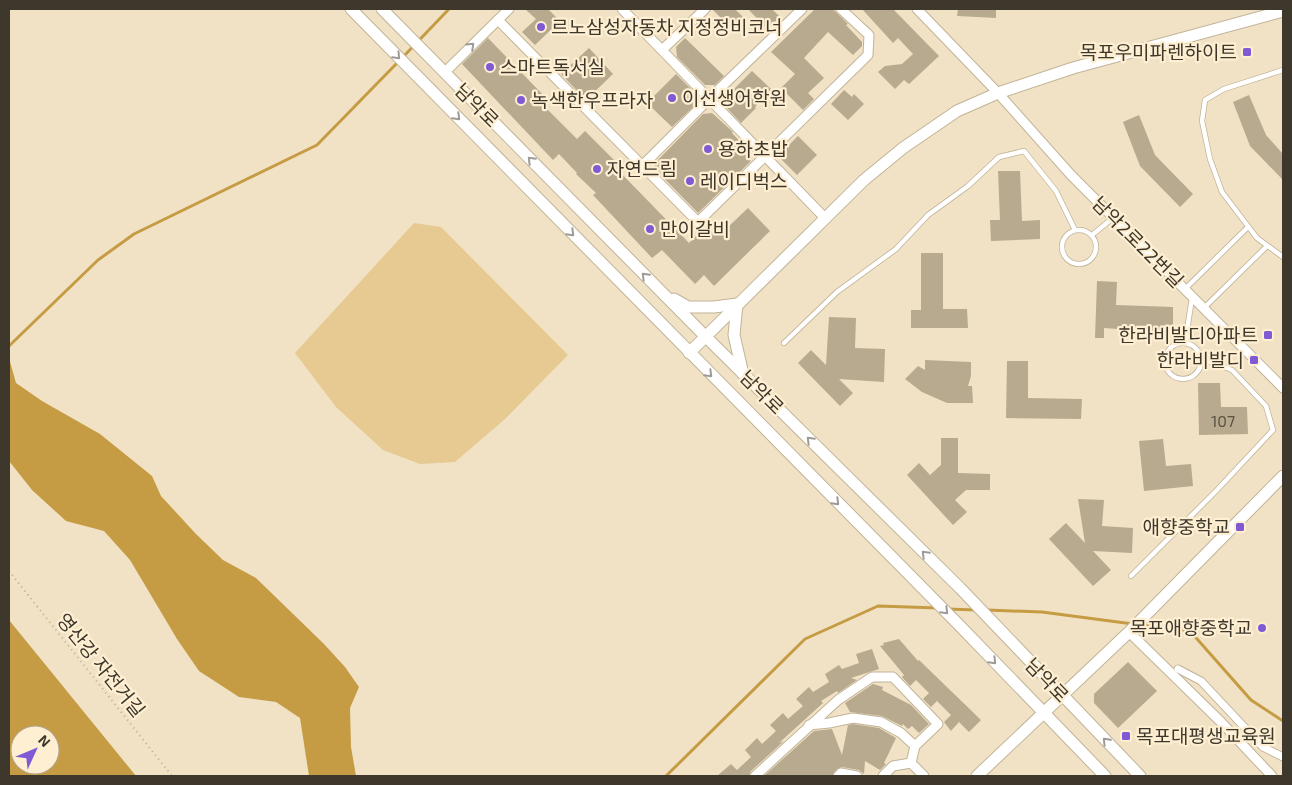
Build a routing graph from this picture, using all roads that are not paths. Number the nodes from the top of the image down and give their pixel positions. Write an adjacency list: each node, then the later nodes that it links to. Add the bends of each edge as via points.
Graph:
1 (351, 9): 33 (street, 남악로, one-way to 33)
2 (509, 9): 10 (street)
3 (622, 9): 11 (street)
4 (705, 9): 11 (street)
5 (802, 9): 15 (street)
6 (842, 9): 16 (street, via 869,35 868,55)
7 (917, 9): 14 (street, 남악2로22번길)
8 (385, 11): 12 (street, 남악로)
9 (1283, 11): 14 (street, via 1073,68)
10 (498, 20): 12 (street, one-way to 10); 17 (street)
11 (662, 50): 15 (street)
12 (441, 68): 26 (street, 남악로, one-way to 12)
13 (1283, 70): 20 (lane, via 1204,100 1202,121 1210,159 1222,192)
14 (998, 92): 18 (street, via 957,111 922,134 864,180); 19 (street, 남악2로22번길)
15 (709, 99): 16 (street); 17 (street)
16 (764, 156): 17 (street, via 698,222); 18 (street)
17 (642, 166)
18 (824, 218): 28 (street)
19 (1113, 218): 22 (lane); 25 (street, 남악2로22번길)
20 (1248, 227): 23 (lane); 25 (lane)
21 (1075, 230): 22 (lane, via 1084,230); 22 (lane, via 1065,236 1062,247 1066,258 1076,264 1093,257 1096,246); 31 (lane, via 1056,191 1024,151 998,157 968,186 928,216 896,249 837,292)
22 (1092, 235)
23 (1267, 246): 24 (lane); 29 (lane)
24 (1283, 257)
25 (1185, 289): 27 (street, 남악2로22번길)
26 (661, 291): 28 (street, via 688,307); 30 (street, 남악로)
27 (1192, 296): 29 (street, 남악2로22번길); 32 (lane)
28 (737, 304): 30 (street); 35 (street, via 734,335)
29 (1204, 308): 36 (street, 남악2로22번길)
30 (705, 336): 33 (street); 35 (street, 남악로)
31 (784, 343)
32 (1185, 343): 34 (lane, via 1196,348); 34 (lane, via 1174,345 1167,354 1166,365 1173,375 1189,377 1198,370)
33 (689, 353): 42 (street, 남악로, one-way to 42)
34 (1201, 359): 38 (lane, via 1232,370 1266,406 1273,430)
35 (743, 374): 41 (street, 남악로, one-way to 35, via 960,588)
36 (1283, 388)
37 (1283, 476): 39 (street)
38 (1131, 576)
39 (1131, 630): 41 (street); 55 (street)
40 (1178, 669): 45 (street, via 1201,681 1263,747)
41 (1061, 694): 42 (street); 54 (street, 남악로, one-way to 41)
42 (1042, 712): 52 (street); 53 (street, 남악로)
43 (809, 725): 44 (street, via 853,718 882,722); 44 (street, via 872,677 892,677 938,724); 47 (street)
44 (915, 746): 46 (street)
45 (1283, 757)
46 (911, 763): 50 (street, via 894,766); 51 (street)
47 (755, 776)
48 (838, 776): 49 (street, via 841,773)
49 (857, 776)
50 (883, 776)
51 (924, 776)
52 (977, 776)
53 (1105, 776)
54 (1140, 776)
55 (1272, 776)

